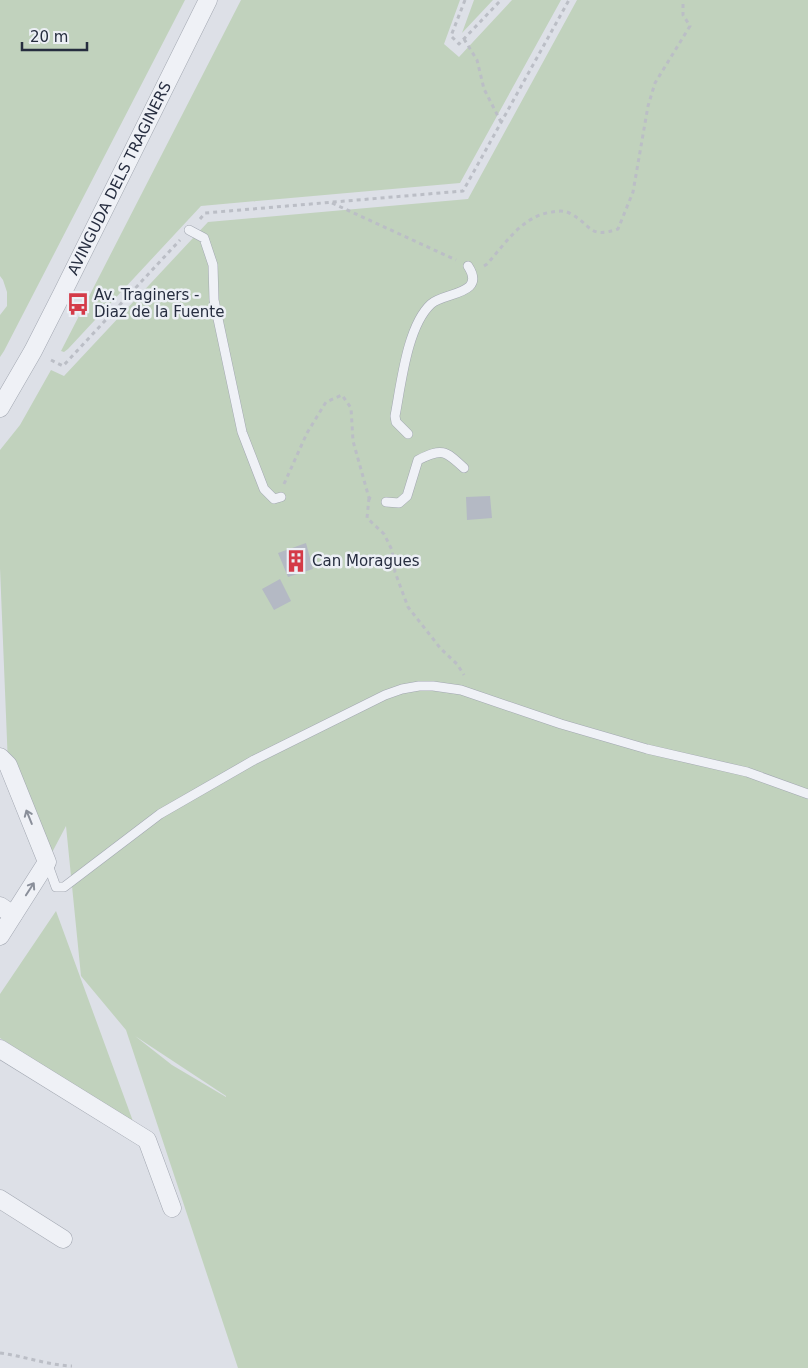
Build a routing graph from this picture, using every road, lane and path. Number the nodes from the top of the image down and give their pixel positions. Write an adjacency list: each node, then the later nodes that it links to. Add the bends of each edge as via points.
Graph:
1 (208, 0): 11 (street, AVINGUDA DELS TRAGINERS)
2 (465, 0): 6 (path, via 451,36 459,44)
3 (501, 0): 6 (path)
4 (568, 0): 7 (path)
5 (683, 0): 10 (path, via 683,15 690,26 655,83 633,192 618,229 606,233 593,232 571,214 561,210 549,212 522,224 487,264)
6 (464, 39): 7 (path, via 477,60 484,89)
7 (501, 122): 8 (path, via 463,191)
8 (331, 202): 9 (path, via 205,214); 10 (path)
9 (190, 230): 11 (path, via 63,366); 15 (lane, via 204,238 213,265 214,300 242,432 264,490 274,499)
10 (470, 269): 13 (lane, via 473,279 469,287 431,304 411,339 395,416 399,427)
11 (33, 351): 12 (street, AVINGUDA DELS TRAGINERS)
12 (1, 403)
13 (408, 434)
14 (464, 468): 17 (lane, via 449,454 434,452 418,460 407,496 399,503)
15 (281, 497): 16 (path, via 286,478 311,426 326,402 342,395 352,408 353,441)
16 (369, 498): 17 (path); 18 (path, via 367,518 384,534 392,550 395,572 408,607 458,664)
17 (386, 502)
18 (475, 694): 20 (lane, via 560,724 646,749 747,772); 21 (lane, via 454,688 419,686 385,695 254,760 160,814 64,886 56,887)
19 (4, 761): 21 (street, one-way to 19)
20 (808, 794)
21 (47, 862): 22 (street, one-way to 21)
22 (7, 911): 23 (street)
23 (0, 936)
24 (0, 1049): 26 (street, via 147,1140)
25 (0, 1199): 27 (street)
26 (172, 1208)
27 (63, 1239)
28 (0, 1353): 29 (path)
29 (72, 1366)

